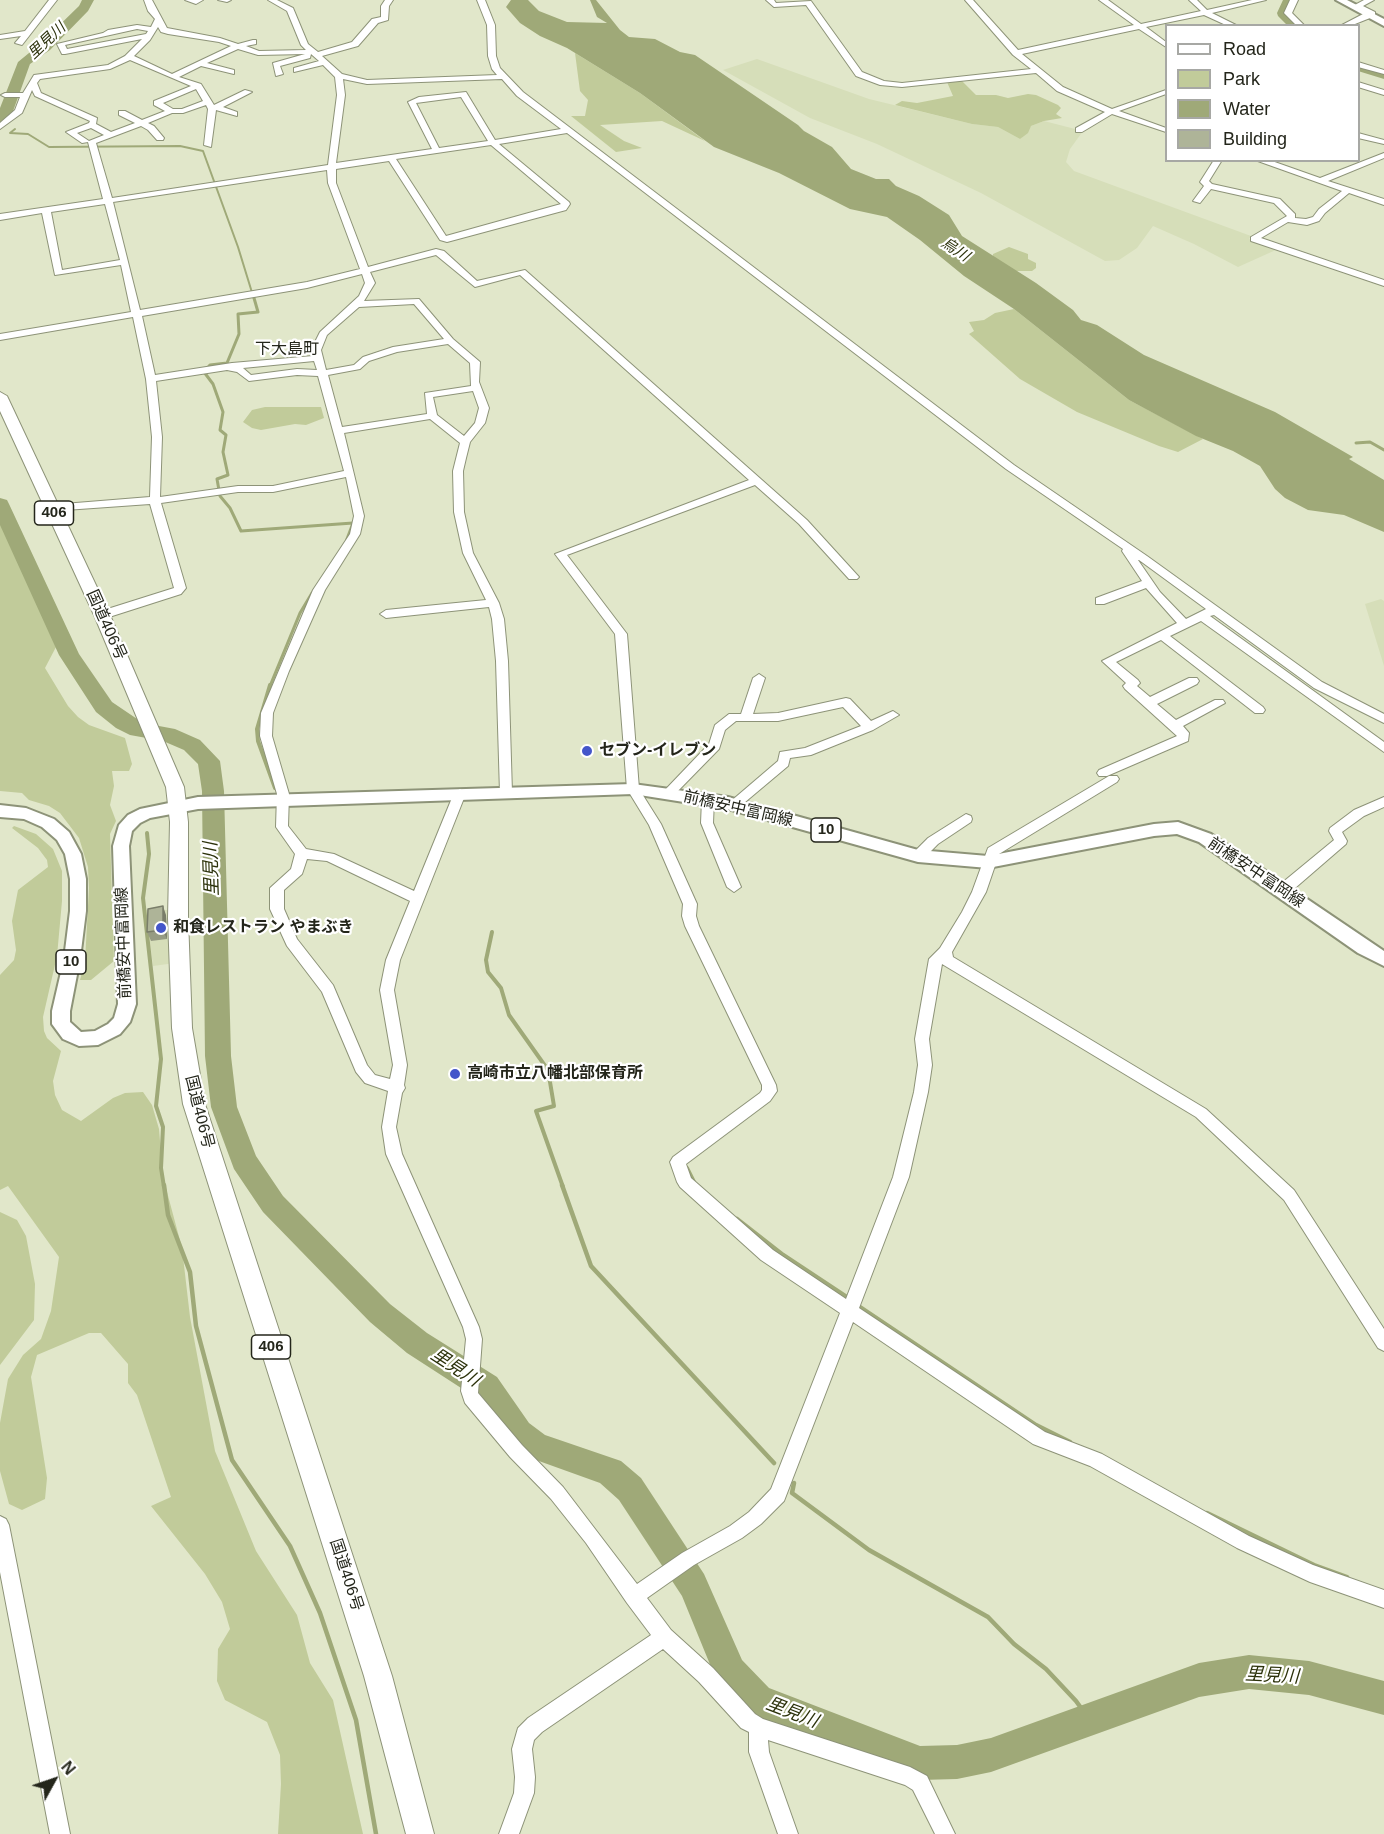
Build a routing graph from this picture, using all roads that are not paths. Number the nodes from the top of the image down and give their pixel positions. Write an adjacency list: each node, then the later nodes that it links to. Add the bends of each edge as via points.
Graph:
1 (53, 0): 27 (street)
2 (150, 0): 21 (street)
3 (189, 0): 4 (street)
4 (199, 0)
5 (222, 0): 6 (street)
6 (226, 0)
7 (272, 0): 35 (street, via 290,10 302,40)
8 (389, 0): 35 (street, via 385,18 375,21 355,44)
9 (481, 0): 47 (street, via 491,25 492,56)
10 (770, 0): 41 (street, via 774,5 808,3 859,74 883,83 902,85)
11 (969, 0): 34 (street)
12 (1103, 0): 26 (street)
13 (1192, 0): 18 (street)
14 (1262, 0): 18 (street)
15 (1294, 0): 24 (street, via 1288,13)
16 (1340, 0): 20 (main road)
17 (1370, 0): 20 (street, via 1357,6)
18 (1207, 12): 23 (street); 26 (street)
19 (1384, 13): 20 (street)
20 (1371, 15): 22 (main road); 25 (street)
21 (158, 21): 28 (street); 33 (street, via 164,30 222,37)
22 (1384, 23)
23 (1231, 24)
24 (1300, 24)
25 (1348, 24)
26 (1139, 27): 32 (street); 34 (street)
27 (26, 33): 29 (street); 31 (street)
28 (150, 33): 28 (street, via 137,27 61,44 65,51); 36 (street)
29 (0, 37)
30 (253, 42): 33 (street)
31 (19, 43)
32 (1165, 44)
33 (238, 46): 35 (street, via 258,53); 38 (street)
34 (1016, 52): 41 (street)
35 (314, 54): 37 (street); 44 (street, via 276,65)
36 (129, 57): 46 (street); 48 (street, via 110,67 42,76)
37 (325, 62): 40 (street); 45 (street)
38 (200, 64): 42 (street); 46 (street)
39 (1360, 64): 43 (street)
40 (297, 70)
41 (1037, 71): 58 (street, via 1066,93)
42 (231, 72)
43 (1384, 72)
44 (279, 74)
45 (339, 76): 47 (street, via 367,82); 79 (street, via 341,95)
46 (171, 77): 50 (street)
47 (502, 77): 66 (street)
48 (33, 82): 55 (street); 62 (street, via 38,94 94,120)
49 (1360, 84): 52 (street)
50 (198, 86): 56 (street); 57 (street, via 157,103)
51 (248, 92): 56 (street)
52 (1384, 93)
53 (1165, 94): 58 (street)
54 (6, 95): 55 (street)
55 (24, 95): 63 (street, via 19,111)
56 (212, 106): 57 (street); 60 (street); 73 (street)
57 (171, 111): 61 (street)
58 (1110, 112): 64 (street); 65 (street)
59 (122, 113): 61 (street)
60 (234, 114)
61 (141, 122): 67 (street); 69 (street)
62 (92, 125): 67 (street); 70 (street, via 70,132)
63 (0, 128)
64 (1165, 129)
65 (1079, 130)
66 (567, 131): 72 (street); 109 (street, via 956,427)
67 (111, 135): 83 (street, via 92,142)
68 (1360, 135): 71 (street)
69 (160, 138)
70 (85, 141)
71 (1384, 142)
72 (493, 143): 74 (street); 74 (street, via 463,94 413,100); 76 (street, via 565,206 443,238)
73 (208, 145)
74 (437, 151): 76 (street)
75 (1384, 154): 80 (street)
76 (391, 158): 79 (street)
77 (1217, 162): 81 (street, via 1204,182)
78 (1265, 162): 80 (street)
79 (332, 166): 83 (street); 90 (street, via 332,183)
80 (1320, 181): 82 (street)
81 (1209, 186): 84 (street); 88 (street, via 1277,201 1292,216)
82 (1348, 190): 85 (street); 88 (street, via 1316,219)
83 (107, 201): 86 (street); 89 (street)
84 (1197, 201)
85 (1384, 202)
86 (45, 210): 87 (street); 89 (street, via 58,273)
87 (0, 217)
88 (1287, 219): 91 (street, via 1254,239)
89 (125, 262): 93 (street)
90 (364, 270): 92 (street, via 370,283); 93 (street, via 307,285); 106 (street, via 436,252 475,284 522,272)
91 (1384, 283)
92 (356, 304): 95 (street, via 416,301); 96 (street, via 323,334 316,350)
93 (137, 314): 94 (street); 99 (street)
94 (0, 338)
95 (450, 340): 98 (street, via 396,348 366,358 357,367); 100 (street, via 475,362)
96 (318, 358): 97 (street); 98 (street)
97 (228, 367): 98 (street, via 249,378); 99 (street)
98 (323, 373): 103 (street)
99 (151, 379): 107 (street, via 157,437)
100 (476, 388): 102 (street, via 428,395); 104 (street, via 483,402 483,417)
101 (0, 396): 108 (highway, 国道406号 / 406)
102 (432, 416): 103 (street); 104 (street)
103 (339, 431): 105 (street)
104 (465, 442): 113 (street, via 458,471 460,520 468,554)
105 (350, 473): 107 (street, via 273,489 238,489); 135 (street, via 359,516 355,534 319,590 267,713 266,736)
106 (756, 481): 110 (street, via 803,522); 131 (street, via 561,554 621,634)
107 (155, 501): 108 (street); 116 (street, via 180,591)
108 (51, 508): 116 (highway, 国道406号 / 406)
109 (1122, 544): 111 (street); 114 (street)
110 (853, 577)
111 (1148, 583): 112 (street); 118 (street)
112 (1100, 601)
113 (493, 603): 115 (street); 133 (street, via 502,662)
114 (1214, 610): 117 (street); 127 (street, via 1318,685)
115 (386, 614)
116 (102, 615): 138 (highway, 国道406号 / 406, via 175,787)
117 (1202, 616): 118 (street); 130 (street)
118 (1184, 624): 119 (street)
119 (1162, 635): 122 (street, via 1108,661 1134,683 1129,686); 124 (street)
120 (759, 678): 126 (street)
121 (1193, 681): 122 (street)
122 (1148, 703): 128 (street)
123 (1219, 703): 128 (street)
124 (1259, 710)
125 (893, 716): 129 (street)
126 (746, 718): 129 (street, via 778,717 846,702); 134 (street, via 733,717 719,728 715,746)
127 (1384, 719)
128 (1174, 726): 144 (street, via 1184,738 1108,776 993,851)
129 (869, 727): 139 (street, via 807,753 784,755 784,763)
130 (1384, 748)
131 (633, 789): 133 (main road, 前橋安中富岡線 / 10); 134 (main road, 前橋安中富岡線 / 10); 151 (street, via 655,824 690,903 692,926 770,1090 678,1162 685,1182 767,1255)
132 (460, 793): 133 (main road, 前橋安中富岡線 / 10); 135 (main road, 前橋安中富岡線 / 10); 147 (street)
133 (506, 793)
134 (669, 793): 136 (main road, 前橋安中富岡線 / 10)
135 (283, 800): 138 (main road, 前橋安中富岡線 / 10); 142 (street, via 282,827)
136 (708, 800): 139 (main road, 前橋安中富岡線 / 10); 145 (street, via 707,823)
137 (1384, 802): 146 (street, via 1359,813 1335,831 1341,841)
138 (190, 804): 140 (main road, 前橋安中富岡線 / 10, via 146,813 125,829 121,846 127,1004 114,1029 98,1038 79,1039 62,1024 61,1011 78,910 73,854 63,836 48,823 26,814); 159 (highway, 国道406号 / 406, via 178,918 182,1028 194,1104 375,1665)
139 (734, 805): 143 (main road, 前橋安中富岡線 / 10)
140 (0, 811)
141 (966, 819): 143 (street)
142 (302, 853): 147 (street, via 329,857); 150 (street, via 297,871 277,888 282,922 292,942 328,989 362,1068 370,1078)
143 (918, 856): 144 (main road, 前橋安中富岡線 / 10)
144 (988, 862): 146 (main road, 前橋安中富岡線 / 10, via 1178,828 1205,838); 148 (street, via 979,892)
145 (734, 887)
146 (1282, 891): 149 (main road, 前橋安中富岡線 / 10)
147 (419, 899): 150 (street, via 393,960 387,990 400,1065)
148 (945, 952): 151 (street, via 936,959 922,1039 925,1065 921,1092 901,1177); 152 (street, via 946,960 1201,1113 1289,1195)
149 (1384, 959)
150 (398, 1088): 154 (street, via 389,1127 394,1154 471,1327 474,1339 469,1391 475,1404 557,1493)
151 (851, 1312): 154 (street, via 778,1495 736,1532 687,1559); 155 (street, via 1039,1438 1096,1460 1243,1542 1310,1573)
152 (1384, 1343)
153 (0, 1525): 158 (street)
154 (633, 1597): 156 (street)
155 (1384, 1599)
156 (664, 1637): 157 (street); 160 (street, via 525,1735 524,1793)
157 (758, 1727): 161 (street, via 759,1752); 162 (street, via 910,1777 920,1784)
158 (60, 1834)
159 (420, 1834)
160 (509, 1834)
161 (788, 1834)
162 (945, 1834)

